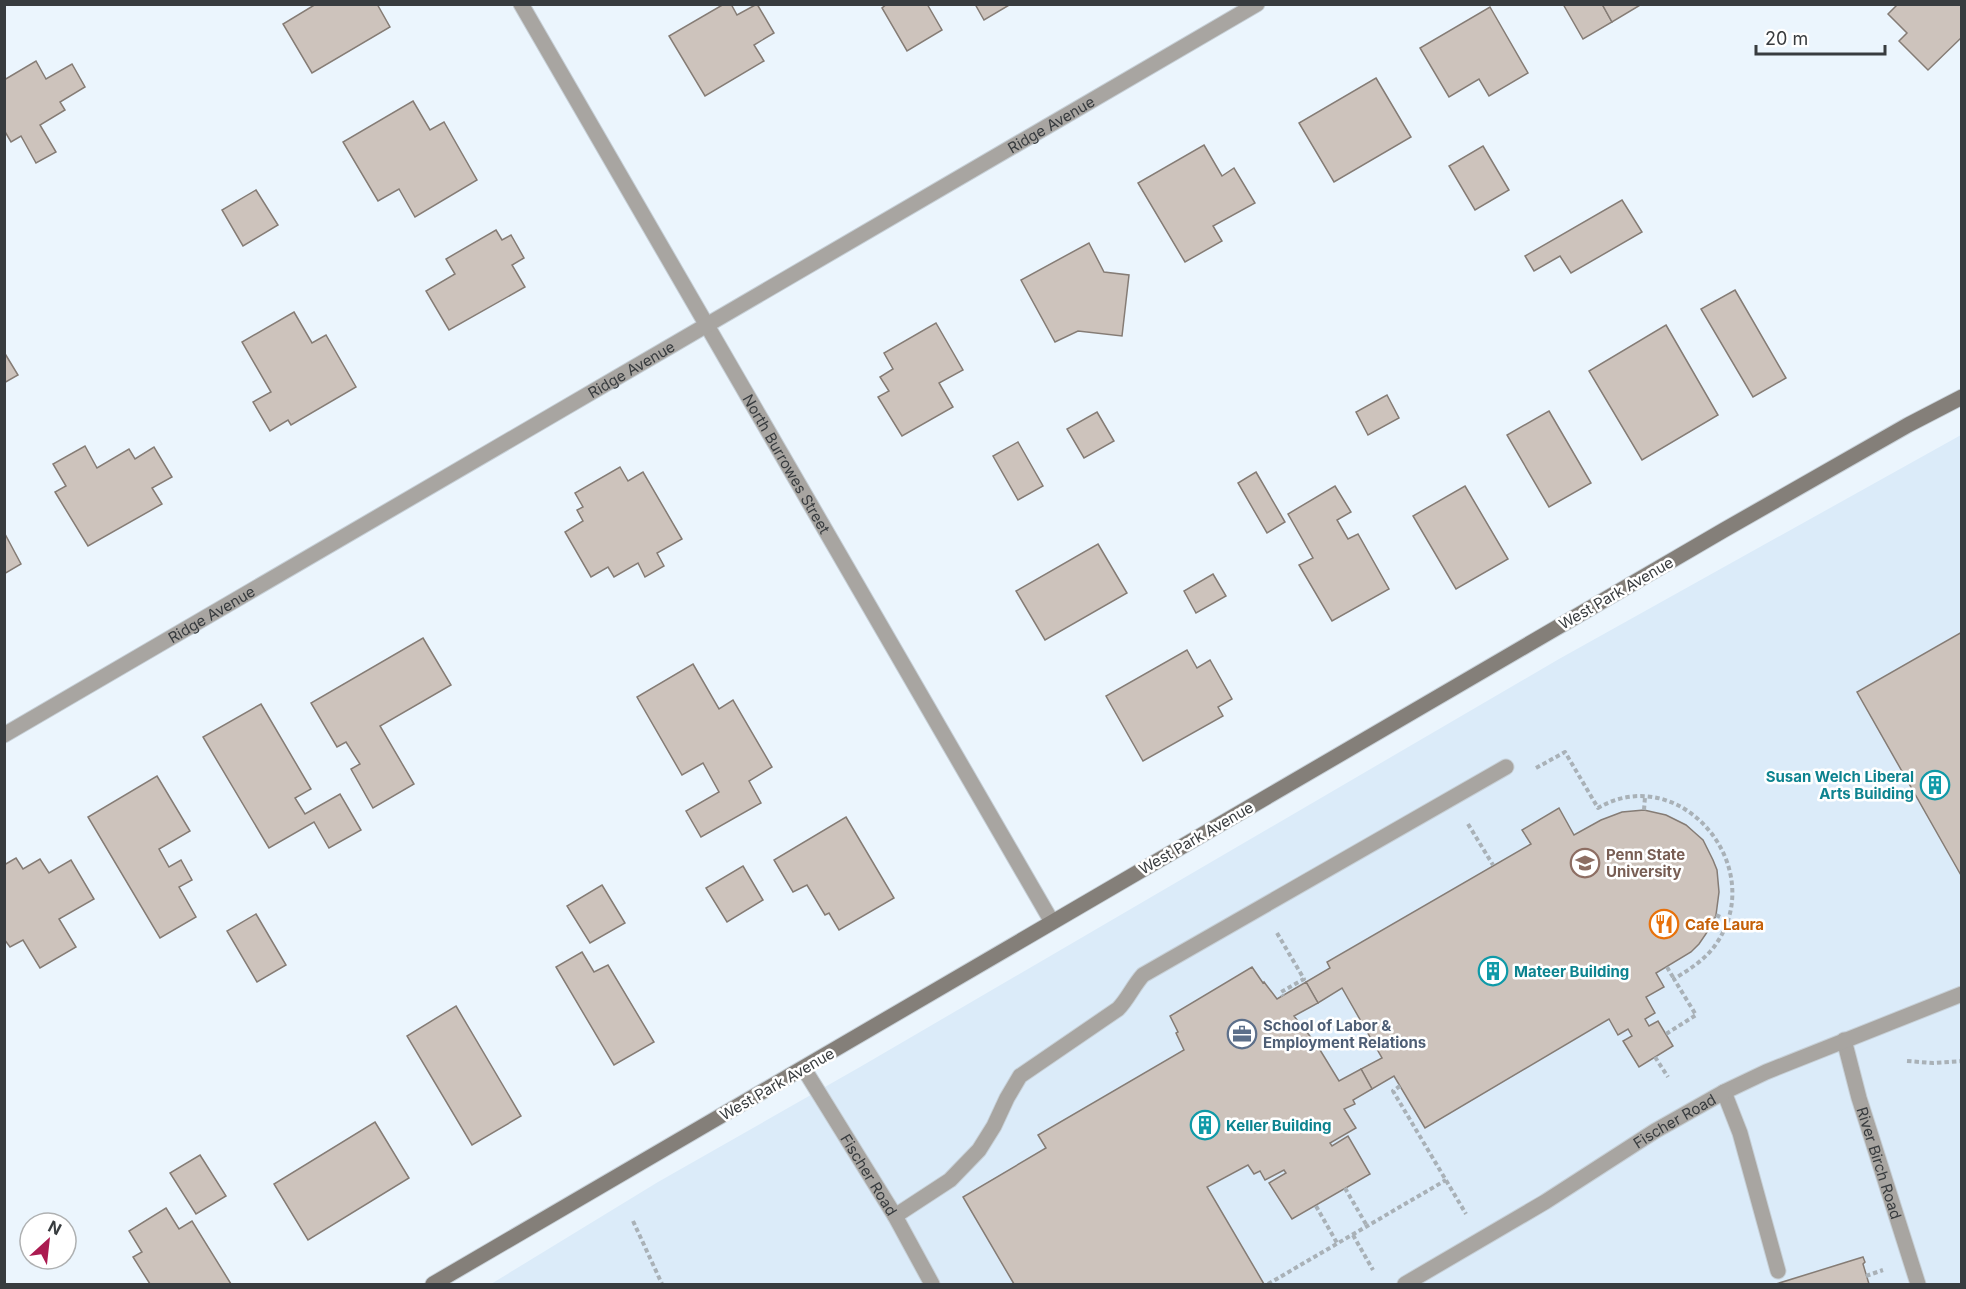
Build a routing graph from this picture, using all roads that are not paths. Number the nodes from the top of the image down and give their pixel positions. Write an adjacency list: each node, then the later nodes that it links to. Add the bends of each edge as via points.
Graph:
1 (521, 4): 3 (street, North Burrowes Street)
2 (1257, 4): 3 (street, Ridge Avenue)
3 (707, 325): 5 (street, Ridge Avenue); 7 (street, North Burrowes Street)
4 (1962, 396): 7 (main road, West Park Avenue, via 1724,530)
5 (4, 735)
6 (1506, 767): 12 (street, via 1143,975 1118,1010 1020,1076 979,1150 950,1180)
7 (1052, 922): 10 (main road, West Park Avenue)
8 (1962, 994): 9 (street, Fischer Road)
9 (1844, 1040): 11 (street, Fischer Road); 17 (street, River Birch Road)
10 (804, 1069): 12 (street, Fischer Road); 14 (main road, West Park Avenue)
11 (1724, 1092): 13 (street, via 1740,1133); 16 (street, Fischer Road)
12 (895, 1216): 15 (street, Fischer Road)
13 (1778, 1271)
14 (433, 1284)
15 (932, 1284)
16 (1405, 1284)
17 (1918, 1284)

